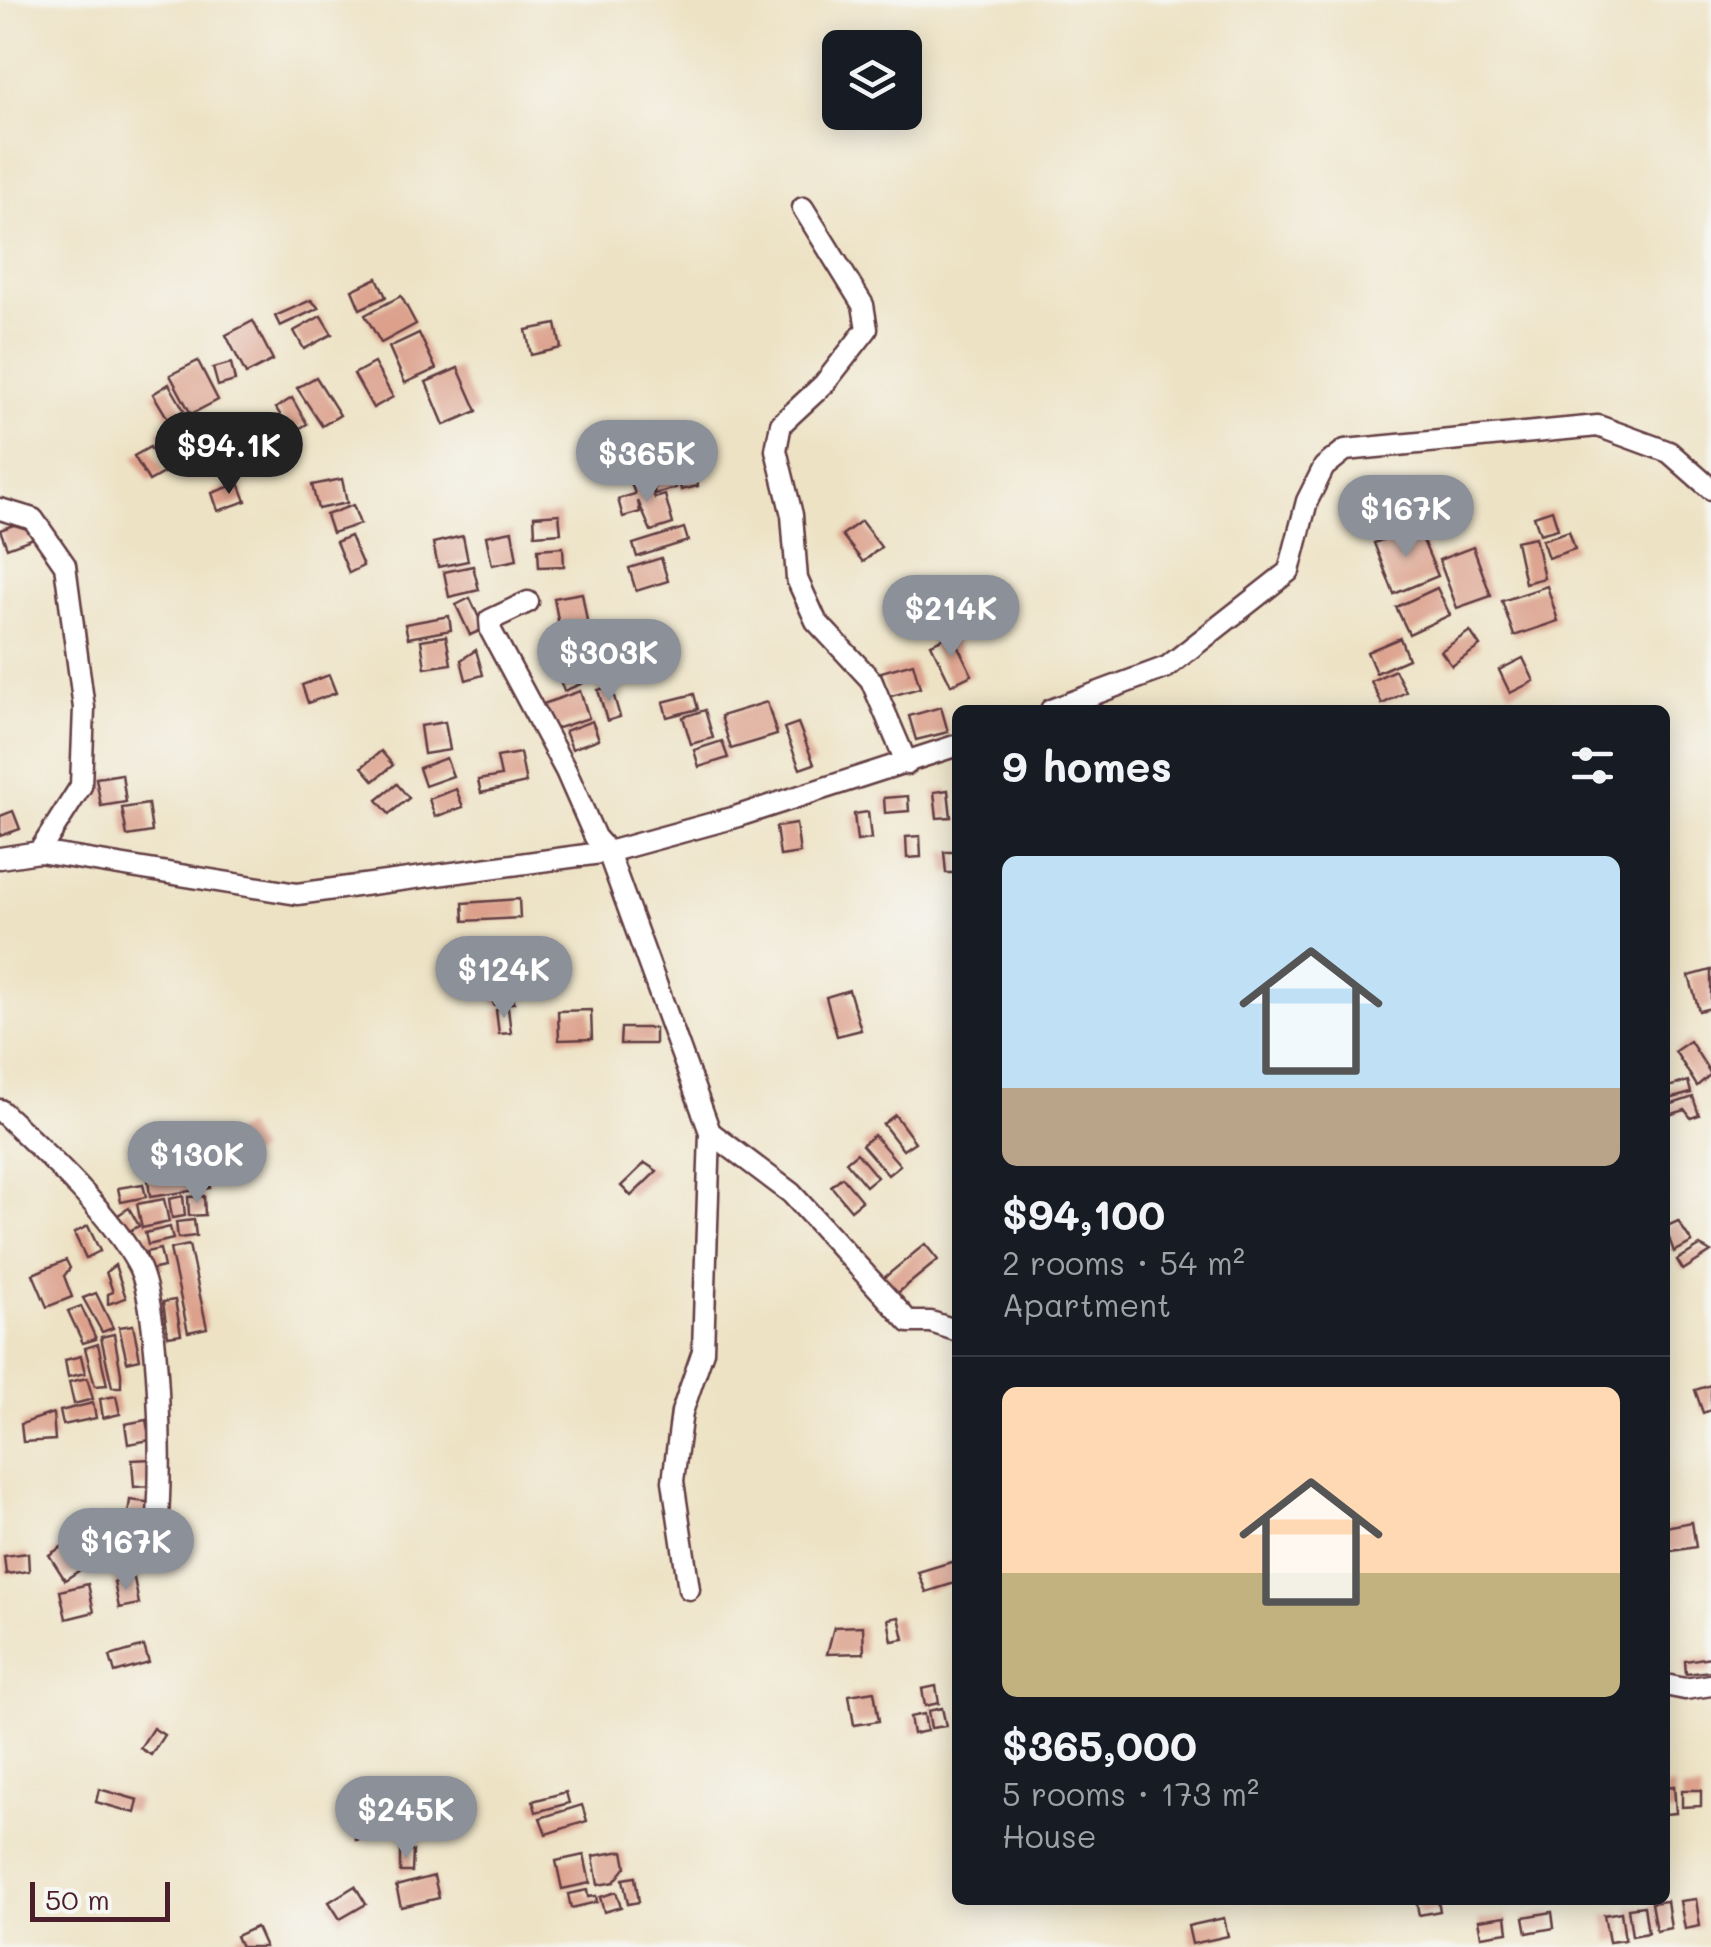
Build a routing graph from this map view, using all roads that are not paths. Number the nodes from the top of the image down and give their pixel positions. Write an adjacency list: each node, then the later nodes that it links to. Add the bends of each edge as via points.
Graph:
1 (803, 208): 7 (street, via 863,305 866,329 824,384 781,424 776,450 792,515 797,579 816,621 871,680)
2 (1711, 489): 5 (street, via 1669,452 1598,426 1346,450 1324,467 1307,502 1289,570 1167,666)
3 (0, 508): 8 (street, via 33,519 65,565 84,708 80,786)
4 (528, 602): 9 (street, via 490,620 491,631)
5 (1064, 705)
6 (952, 747): 7 (street)
7 (907, 764): 9 (street)
8 (39, 852): 9 (street, via 297,894); 10 (street)
9 (608, 852): 12 (street)
10 (0, 858)
11 (0, 1110): 14 (street, via 139,1266 154,1321)
12 (710, 1132): 13 (street, via 791,1194 909,1322); 15 (street, via 703,1351 682,1412 673,1481)
13 (952, 1329)
14 (157, 1525)
15 (689, 1589)
16 (1711, 1685): 17 (street)
17 (1670, 1686)

